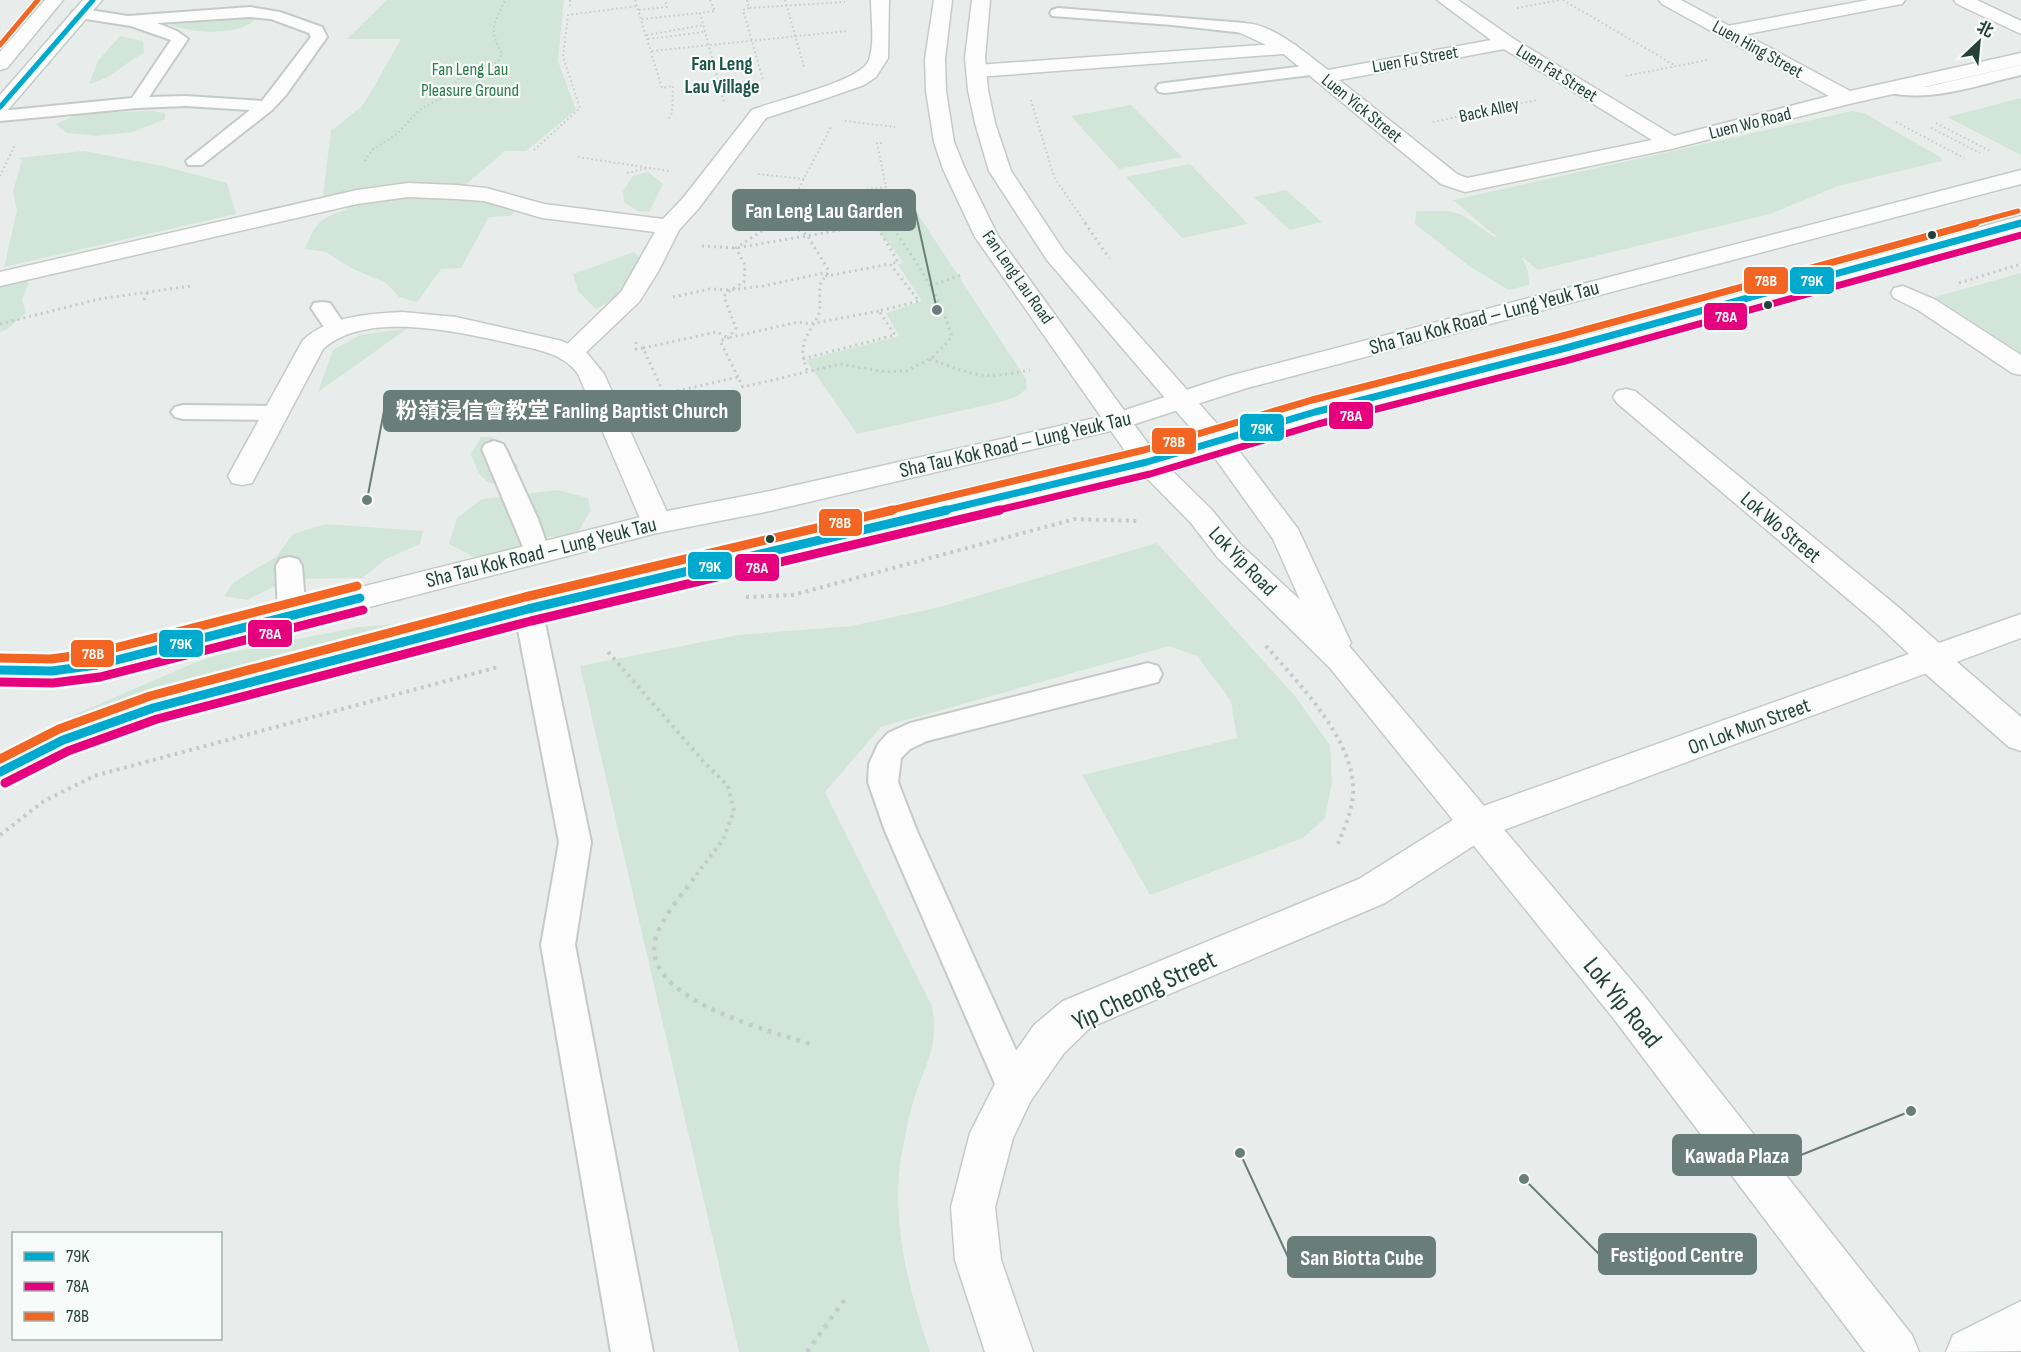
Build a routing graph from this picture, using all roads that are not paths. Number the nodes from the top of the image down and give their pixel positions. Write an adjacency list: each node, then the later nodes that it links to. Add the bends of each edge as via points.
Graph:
1 (54, 0): 19 (street)
2 (93, 0): 11 (street)
3 (880, 0): 34 (street, via 879,58 874,69 851,84 759,114)
4 (943, 0): 43 (street, Fan Leng Lau Road, via 936,49 936,91 944,142 954,169 987,237)
5 (981, 0): 21 (street, via 976,29)
6 (1446, 0): 16 (street, Luen Fat Street)
7 (1668, 0): 15 (street, Luen Hing Street)
8 (1896, 0): 15 (street)
9 (1963, 0): 14 (street)
10 (1058, 12): 13 (lane)
11 (80, 14): 12 (lane); 28 (street)
12 (126, 21): 26 (lane, via 180,39); 27 (lane, via 250,12 274,15 316,30 319,36)
13 (1244, 28): 17 (street, Luen Yick Street)
14 (2021, 28)
15 (1727, 32): 25 (street, Luen Hing Street)
16 (1507, 43): 22 (street, Luen Fu Street); 29 (street, Luen Fat Street)
17 (1289, 49): 21 (street); 22 (street, Luen Yick Street)
18 (2021, 59): 24 (street, Luen Wo Road)
19 (2, 60)
20 (2021, 70): 24 (lane, via 1926,92)
21 (977, 71): 40 (street, via 985,123 1000,171 1055,255)
22 (1318, 73): 23 (lane); 32 (street, Luen Yick Street, via 1449,179 1466,186)
23 (1165, 88)
24 (1892, 88): 25 (street, Luen Wo Road)
25 (1847, 98): 29 (street, Luen Wo Road)
26 (137, 103): 27 (lane, via 186,101); 28 (lane)
27 (266, 106): 30 (lane)
28 (12, 112)
29 (1671, 143): 32 (street, Luen Wo Road)
30 (195, 161)
31 (2021, 177): 40 (street, Sha Tau Kok Road – Lung Yeuk Tau, via 1238,382)
32 (1479, 183)
33 (2021, 223): 44 (street)
34 (664, 235): 35 (street, via 542,211 486,195 408,190 357,197); 37 (street, via 630,297)
35 (0, 279)
36 (1904, 293): 38 (street)
37 (570, 354): 42 (street, via 551,345 428,319 329,318); 48 (street, via 591,374)
38 (2021, 367)
39 (1626, 397): 54 (street, Lok Wo Street, via 1886,614)
40 (1182, 401): 43 (street, Sha Tau Kok Road – Lung Yeuk Tau); 44 (street)
41 (183, 412): 42 (lane)
42 (275, 413): 47 (street)
43 (1119, 421): 46 (street, Fan Leng Lau Road); 48 (street, Sha Tau Kok Road – Lung Yeuk Tau)
44 (1217, 441): 46 (street); 55 (street, Lok Yip Road, via 1287,536)
45 (494, 449): 49 (lane)
46 (1147, 462): 51 (street); 55 (street, Lok Yip Road, via 1201,516 1229,551)
47 (242, 476)
48 (657, 523): 49 (street, Sha Tau Kok Road – Lung Yeuk Tau)
49 (537, 553): 52 (street, Sha Tau Kok Road – Lung Yeuk Tau)
50 (289, 566): 52 (lane)
51 (528, 609): 59 (street, via 153,708 63,740); 63 (lane, via 575,842 572,877 559,920 558,945)
52 (292, 616): 56 (street, Sha Tau Kok Road – Lung Yeuk Tau, via 97,665 52,671)
53 (2021, 626): 54 (street, On Lok Mun Street)
54 (1933, 658): 58 (street, Lok Wo Street); 60 (street, On Lok Mun Street)
55 (1342, 659): 60 (street, Lok Yip Road)
56 (0, 670)
57 (1149, 674): 61 (lane, via 920,731 899,741 884,764 883,782 901,831)
58 (2021, 737)
59 (0, 771)
60 (1477, 824): 61 (street, Yip Cheong Street, via 1372,891 1077,1014 1049,1039); 65 (street, Lok Yip Road, via 1628,1006)
61 (1015, 1088): 64 (street, Yip Cheong Street, via 993,1132 974,1207 978,1260)
62 (2021, 1325): 66 (street)
63 (632, 1352)
64 (1009, 1352)
65 (1895, 1352)
66 (1970, 1352)

